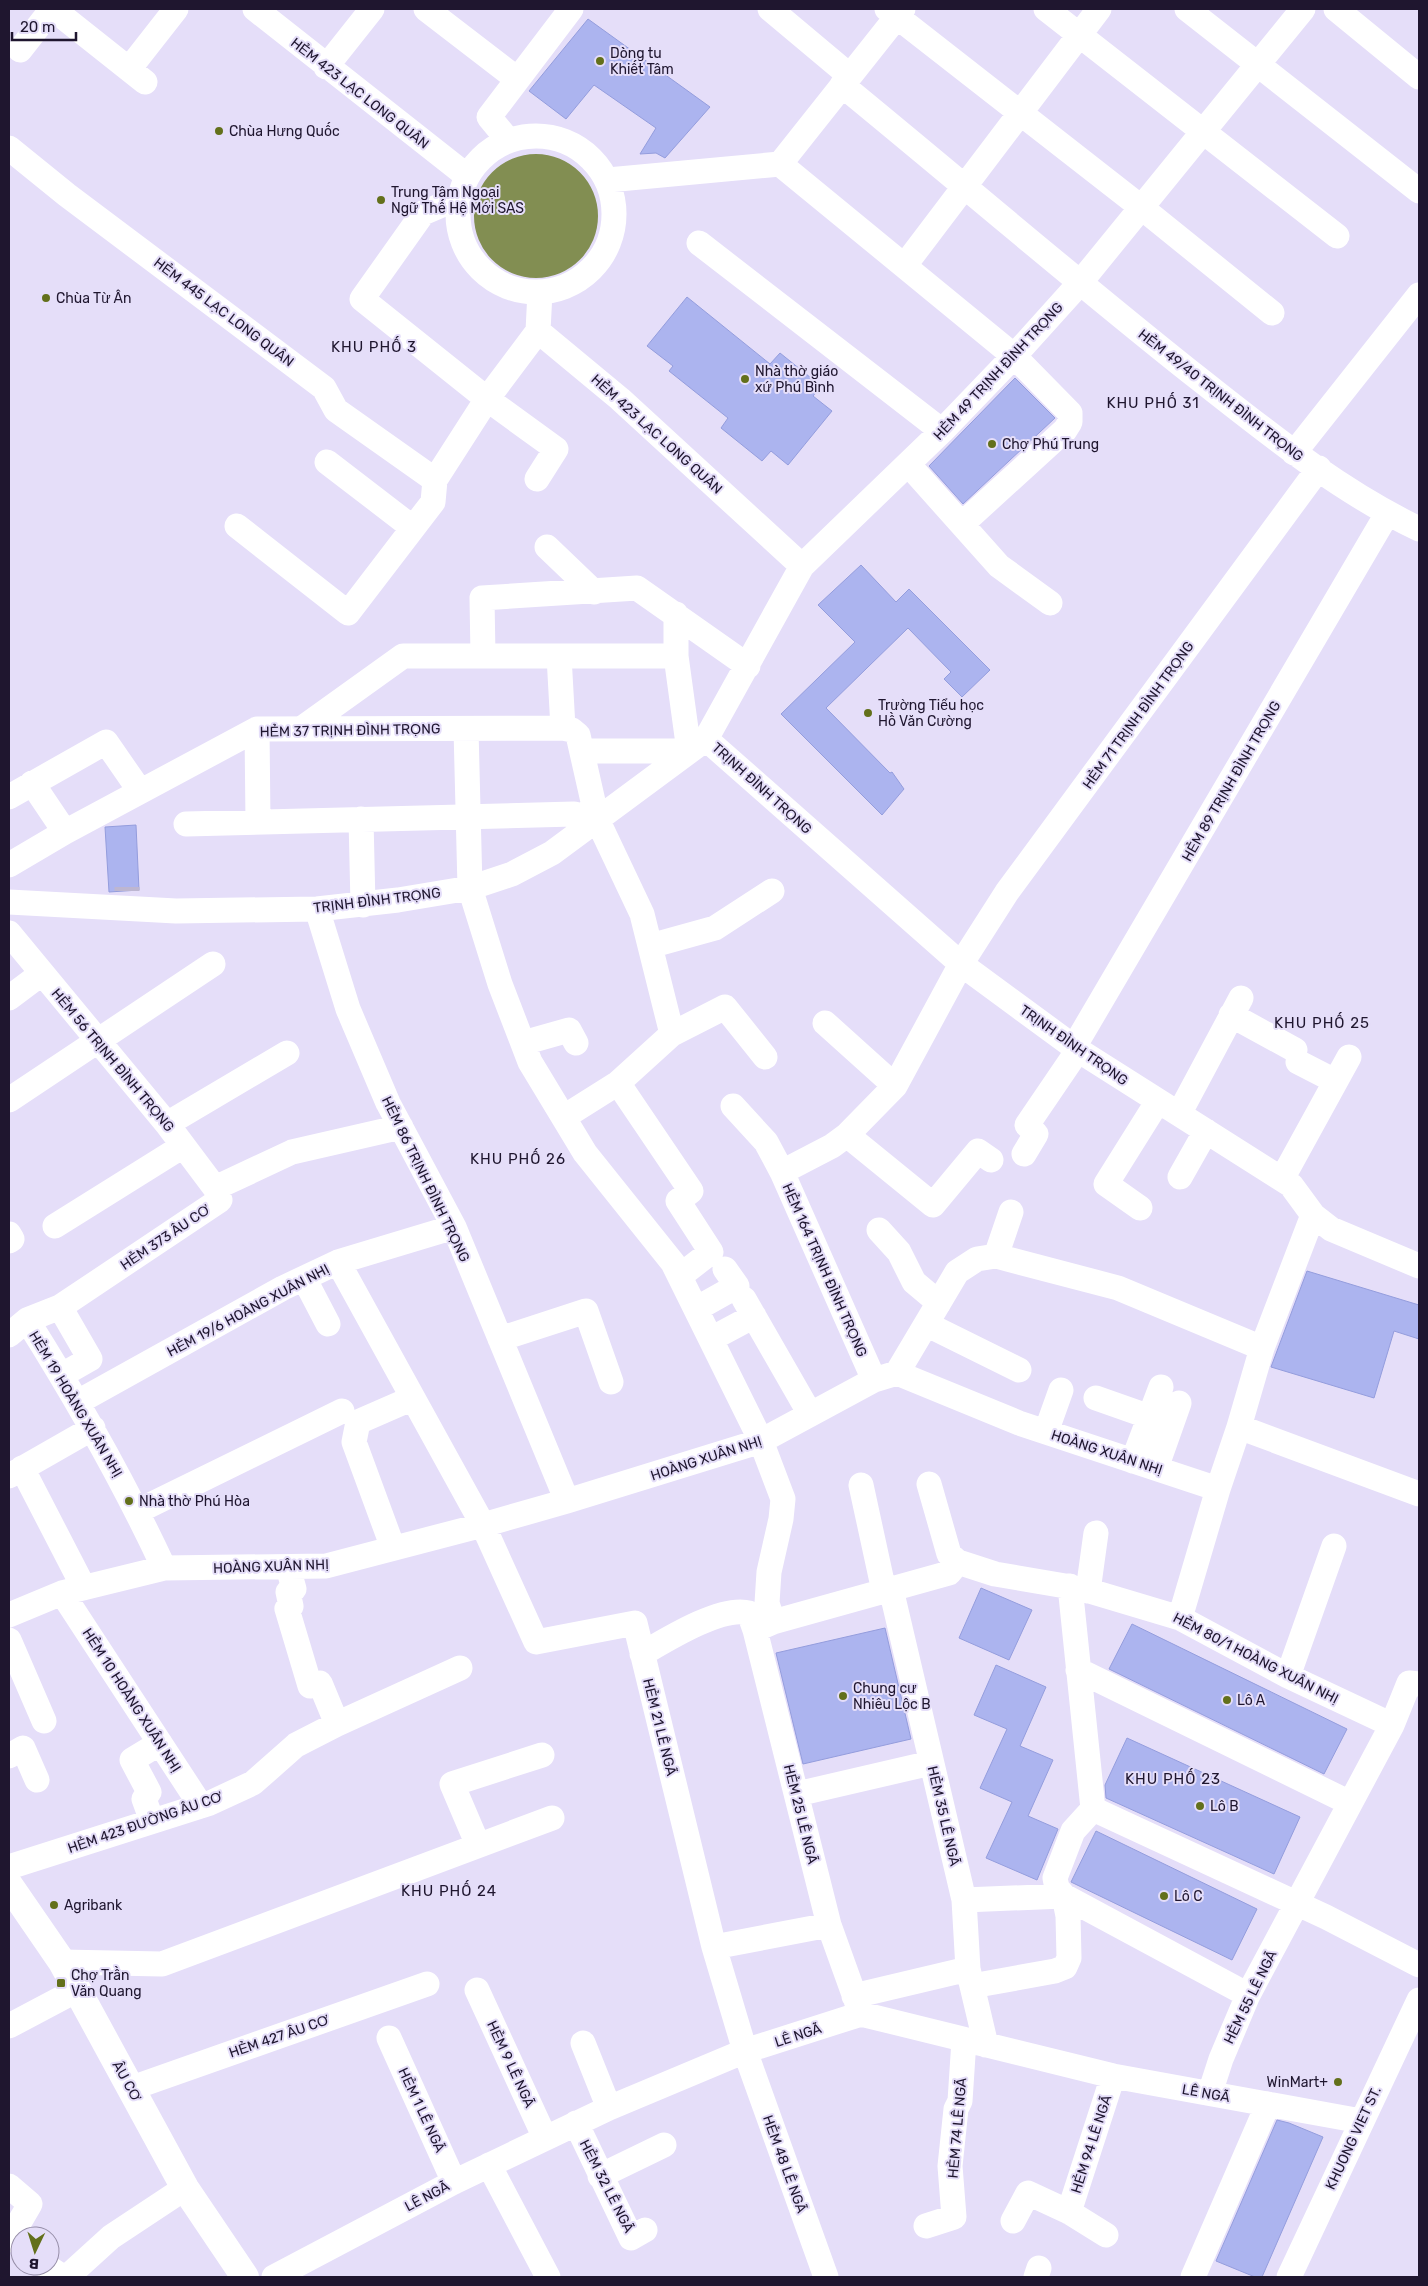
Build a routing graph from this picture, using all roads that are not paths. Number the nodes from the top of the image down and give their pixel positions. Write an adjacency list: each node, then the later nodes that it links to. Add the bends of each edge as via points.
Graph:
1 (52, 9): 2 (street, via 137,76); 15 (street)
2 (176, 9)
3 (255, 9): 17 (street, HẺM 423 LẠC LONG QUÂN)
4 (372, 9): 17 (street)
5 (426, 9): 19 (street)
6 (770, 9): 20 (street, HẺM 49/40 TRỊNH ĐÌNH TRỌNG)
7 (1046, 9): 14 (street)
8 (1099, 9): 14 (street)
9 (1187, 9): 16 (street)
10 (1303, 9): 16 (street, HẺM 49 TRỊNH ĐÌNH TRỌNG)
11 (1336, 9): 18 (street)
12 (567, 10): 19 (street)
13 (896, 11): 20 (street); 21 (street)
14 (1079, 35): 21 (street); 22 (street)
15 (20, 50)
16 (1259, 65): 22 (street, HẺM 49 TRỊNH ĐÌNH TRỌNG); 29 (street)
17 (326, 67): 28 (street, HẺM 423 LẠC LONG QUÂN)
18 (1419, 78)
19 (518, 79): 23 (street, via 489,117)
20 (846, 81): 25 (street); 27 (street, HẺM 49/40 TRỊNH ĐÌNH TRỌNG)
21 (1020, 113): 27 (street); 30 (street)
22 (1204, 132): 30 (street, HẺM 49 TRỊNH ĐÌNH TRỌNG); 31 (street)
23 (508, 140): 26 (street, via 531,135 555,137 577,146 595,160); 28 (street, via 477,161)
24 (9, 148): 47 (street, HẺM 445 LẠC LONG QUÂN, via 324,388 336,410)
25 (780, 164): 26 (street); 33 (street)
26 (608, 180): 35 (street, via 615,218 612,237 604,255 577,282)
27 (965, 185): 33 (street); 34 (street, HẺM 49/40 TRỊNH ĐÌNH TRỌNG)
28 (463, 187): 35 (street, via 458,222 464,244 476,265 494,280 516,290); 40 (street, via 423,214 362,299)
29 (1419, 191)
30 (1142, 208): 34 (street, HẺM 49 TRỊNH ĐÌNH TRỌNG); 37 (street)
31 (1337, 236)
32 (699, 243): 41 (street)
33 (905, 266): 39 (street)
34 (1079, 284): 39 (street, HẺM 49 TRỊNH ĐÌNH TRỌNG); 42 (street, HẺM 49/40 TRỊNH ĐÌNH TRỌNG)
35 (540, 292): 38 (street)
36 (1419, 295): 42 (street)
37 (1272, 313)
38 (538, 331): 40 (street); 54 (street, HẺM 423 LẠC LONG QUÂN, via 620,399)
39 (1014, 356): 41 (street, HẺM 49 TRỊNH ĐÌNH TRỌNG); 49 (street, via 1070,412 1070,422)
40 (487, 399): 46 (street, via 556,449); 47 (street)
41 (942, 431): 44 (street, HẺM 49 TRỊNH ĐÌNH TRỌNG)
42 (1294, 454): 45 (street, HẺM 49/40 TRỊNH ĐÌNH TRỌNG)
43 (327, 462): 51 (street)
44 (908, 464): 49 (street); 54 (street, HẺM 49 TRỊNH ĐÌNH TRỌNG)
45 (1319, 468): 48 (street, HẺM 49/40 TRỊNH ĐÌNH TRỌNG); 86 (street, HẺM 71 TRỊNH ĐÌNH TRỌNG, via 1007,892)
46 (537, 479)
47 (435, 480): 51 (street, via 433,502)
48 (1387, 514): 52 (street, HẺM 49/40 TRỊNH ĐÌNH TRỌNG); 94 (street, HẺM 89 TRỊNH ĐÌNH TRỌNG)
49 (962, 524): 56 (street, via 999,566)
50 (237, 526): 51 (street, via 348,613)
51 (413, 528)
52 (1419, 529)
53 (547, 547): 55 (street)
54 (802, 566): 61 (street, HẺM 49 TRỊNH ĐÌNH TRỌNG)
55 (594, 592): 57 (street, via 637,588); 58 (street, via 482,598)
56 (1050, 603)
57 (676, 614): 60 (street); 61 (street)
58 (483, 656): 59 (street); 62 (street, via 402,656)
59 (559, 656): 60 (street); 63 (street)
60 (676, 656): 66 (street)
61 (748, 666): 66 (street, HẺM 49 TRỊNH ĐÌNH TRỌNG)
62 (304, 727): 64 (street, HẺM 37 TRỊNH ĐÌNH TRỌNG); 65 (street, HẺM 37 TRỊNH ĐÌNH TRỌNG)
63 (563, 728): 65 (street, HẺM 37 TRỊNH ĐÌNH TRỌNG); 67 (street, via 578,735)
64 (257, 729): 69 (street, HẺM 37 TRỊNH ĐÌNH TRỌNG); 74 (street)
65 (466, 729): 71 (street, HẺM 25 LÊ NGÃ)
66 (697, 745): 67 (street); 73 (street, TRỊNH ĐÌNH TRỌNG); 86 (street, TRỊNH ĐÌNH TRỌNG)
67 (582, 751): 73 (street)
68 (32, 784): 69 (street, via 106,742); 70 (street); 76 (street)
69 (140, 791): 76 (street, HẺM 37 TRỊNH ĐÌNH TRỌNG)
70 (9, 797)
71 (468, 817): 72 (street); 73 (street, via 574,814); 78 (street, HẺM 25 LÊ NGÃ)
72 (361, 819): 74 (street); 81 (street)
73 (597, 820): 78 (street, TRỊNH ĐÌNH TRỌNG, via 531,865); 84 (street, via 642,914)
74 (258, 822): 75 (street)
75 (186, 824)
76 (65, 832): 77 (street, HẺM 37 TRỊNH ĐÌNH TRỌNG)
77 (9, 865)
78 (470, 888): 81 (street, TRỊNH ĐÌNH TRỌNG); 92 (street, HẺM 25 LÊ NGÃ, via 500,984)
79 (772, 891): 84 (street, via 715,928)
80 (9, 902): 82 (street, TRỊNH ĐÌNH TRỌNG, via 128,900 176,911)
81 (362, 905): 82 (street, TRỊNH ĐÌNH TRỌNG)
82 (317, 909): 106 (street, HẺM 86 TRỊNH ĐÌNH TRỌNG, via 348,1009)
83 (9, 933): 87 (street, HẺM 56 TRỊNH ĐÌNH TRỌNG)
84 (650, 946): 90 (street)
85 (213, 964): 91 (street)
86 (961, 964): 94 (street, TRỊNH ĐÌNH TRỌNG); 100 (street, HẺM 164 TRỊNH ĐÌNH TRỌNG)
87 (41, 974): 88 (street); 91 (street, HẺM 56 TRỊNH ĐÌNH TRỌNG)
88 (9, 998)
89 (825, 1023): 100 (street)
90 (672, 1034): 96 (street, via 726,1008); 99 (street)
91 (98, 1040): 101 (street); 105 (street, HẺM 56 TRỊNH ĐÌNH TRỌNG)
92 (523, 1043): 93 (street, via 569,1030); 104 (street, HẺM 25 LÊ NGÃ, via 530,1062)
93 (576, 1043)
94 (1076, 1049): 103 (street, TRỊNH ĐÌNH TRỌNG); 110 (street, HẺM 89 TRỊNH ĐÌNH TRỌNG, via 1027,1125 1036,1134)
95 (287, 1053): 105 (street)
96 (765, 1057)
97 (1349, 1057): 98 (street)
98 (1336, 1081): 103 (street, via 1297,1056 1236,1007); 114 (street)
99 (618, 1083): 104 (street); 128 (street, via 691,1191 678,1201 711,1252)
100 (895, 1086): 108 (street, HẺM 164 TRỊNH ĐÌNH TRỌNG)
101 (9, 1100)
102 (734, 1106): 112 (street, via 766,1142)
103 (1169, 1108): 107 (street, TRỊNH ĐÌNH TRỌNG); 116 (street, via 1106,1184)
104 (564, 1117): 128 (street, HẺM 25 LÊ NGÃ, via 585,1153)
105 (167, 1124): 109 (street, HẺM 56 TRỊNH ĐÌNH TRỌNG)
106 (401, 1127): 115 (street, HẺM 373 ÂU CƠ, via 292,1152); 120 (street, HẺM 86 TRỊNH ĐÌNH TRỌNG)
107 (1206, 1131): 113 (street); 114 (street, TRỊNH ĐÌNH TRỌNG)
108 (847, 1135): 111 (street, via 934,1205 978,1151); 112 (street, HẺM 164 TRỊNH ĐÌNH TRỌNG)
109 (182, 1146): 115 (street, HẺM 56 TRỊNH ĐÌNH TRỌNG); 119 (street)
110 (1024, 1154)
111 (991, 1160)
112 (782, 1172): 142 (street, HẺM 164 TRỊNH ĐÌNH TRỌNG)
113 (1180, 1177)
114 (1282, 1180): 118 (street, TRỊNH ĐÌNH TRỌNG, via 1291,1185)
115 (215, 1188): 131 (street, HẺM 373 ÂU CƠ, via 220,1200)
116 (1140, 1208)
117 (1012, 1212): 124 (street)
118 (1313, 1215): 126 (street, TRỊNH ĐÌNH TRỌNG, via 1331,1229); 138 (street)
119 (55, 1226)
120 (454, 1227): 125 (street, HẺM 19/6 HOÀNG XUÂN NHỊ); 136 (street, HẺM 86 TRỊNH ĐÌNH TRỌNG)
121 (879, 1230): 130 (street, via 899,1252 914,1282)
122 (9, 1234): 123 (street, via 12,1239)
123 (9, 1241)
124 (996, 1256): 130 (street, via 977,1259 957,1272); 138 (street, via 1118,1288)
125 (338, 1262): 129 (street, HẺM 19/6 HOÀNG XUÂN NHỊ); 146 (street)
126 (1419, 1266)
127 (725, 1269): 132 (street, via 737,1286)
128 (680, 1276): 132 (street, HẺM 25 LÊ NGÃ)
129 (304, 1278): 133 (street); 148 (street, HẺM 19/6 HOÀNG XUÂN NHỊ)
130 (939, 1303): 134 (street)
131 (60, 1307): 135 (street, HẺM 373 ÂU CƠ); 141 (street, via 90,1359)
132 (696, 1309): 137 (street, HẺM 25 LÊ NGÃ)
133 (328, 1324)
134 (926, 1324): 139 (street); 140 (street)
135 (18, 1328): 141 (street, HẺM 19 HOÀNG XUÂN NHỊ)
136 (500, 1339): 143 (street, via 586,1310); 163 (street, HẺM 86 TRỊNH ĐÌNH TRỌNG)
137 (711, 1339): 151 (street, via 749,1308); 156 (street, HẺM 25 LÊ NGÃ)
138 (1262, 1348): 153 (street)
139 (1019, 1370)
140 (897, 1373): 142 (street, HOÀNG XUÂN NHỊ); 155 (street, HOÀNG XUÂN NHỊ)
141 (62, 1375): 148 (street, HẺM 19 HOÀNG XUÂN NHỊ)
142 (874, 1380): 151 (street, HOÀNG XUÂN NHỊ)
143 (612, 1382)
144 (1161, 1387): 152 (street)
145 (1061, 1390): 155 (street)
146 (413, 1398): 165 (street); 168 (street, via 358,1422 354,1442)
147 (1096, 1398): 152 (street)
148 (78, 1402): 154 (street, HẺM 19 HOÀNG XUÂN NHỊ)
149 (1179, 1403): 157 (street)
150 (342, 1412): 164 (street)
151 (810, 1414): 156 (street, HOÀNG XUÂN NHỊ)
152 (1150, 1417): 157 (street)
153 (1239, 1427): 161 (street); 162 (street)
154 (93, 1428): 158 (street); 164 (street, HẺM 19 HOÀNG XUÂN NHỊ)
155 (1046, 1432): 157 (street, HOÀNG XUÂN NHỊ)
156 (761, 1442): 163 (street, HOÀNG XUÂN NHỊ); 177 (street, HẺM 25 LÊ NGÃ, via 784,1498 769,1572)
157 (1145, 1464): 161 (street, HOÀNG XUÂN NHỊ)
158 (16, 1472): 174 (street, HẺM 10 HOÀNG XUÂN NHỊ)
159 (929, 1484): 169 (street, via 949,1554)
160 (861, 1485): 173 (street, HẺM 35 LÊ NGÃ)
161 (1218, 1489): 176 (street)
162 (1419, 1494)
163 (567, 1501): 165 (street, HOÀNG XUÂN NHỊ)
164 (138, 1511): 171 (street, HẺM 19 HOÀNG XUÂN NHỊ)
165 (483, 1525): 168 (street, HOÀNG XUÂN NHỊ); 179 (street, HẺM 21 LÊ NGÃ, via 536,1642 634,1623)
166 (1096, 1533): 172 (street)
167 (1334, 1546): 182 (street)
168 (393, 1548): 170 (street, HOÀNG XUÂN NHỊ, via 326,1566)
169 (958, 1562): 172 (street, HẺM 80/1 HOÀNG XUÂN NHỊ, via 995,1574); 173 (street, via 949,1573)
170 (288, 1567): 171 (street, HOÀNG XUÂN NHỊ); 185 (street, via 294,1589 288,1592 291,1606 287,1609 310,1686 320,1683)
171 (164, 1568): 174 (street, HOÀNG XUÂN NHỊ)
172 (1079, 1589): 176 (street, HẺM 80/1 HOÀNG XUÂN NHỊ); 181 (street)
173 (888, 1590): 177 (street); 190 (street, HẺM 35 LÊ NGÃ)
174 (73, 1591): 175 (street, HOÀNG XUÂN NHỊ); 187 (street, HẺM 10 HOÀNG XUÂN NHỊ)
175 (12, 1606)
176 (1180, 1618): 182 (street, HẺM 80/1 HOÀNG XUÂN NHỊ)
177 (764, 1626): 179 (street, via 749,1613 739,1610 688,1627); 192 (street, HẺM 25 LÊ NGÃ)
178 (9, 1640): 184 (street)
179 (642, 1654): 205 (street, HẺM 21 LÊ NGÃ)
180 (460, 1668): 185 (street, HẺM 423 ĐƯỜNG ÂU CƠ)
181 (1078, 1670): 193 (street); 195 (street)
182 (1288, 1676): 186 (street, HẺM 80/1 HOÀNG XUÂN NHỊ)
183 (1419, 1684): 186 (street, HẺM 55 LÊ NGÃ, via 1409,1683)
184 (44, 1721)
185 (336, 1724): 194 (street, HẺM 423 ĐƯỜNG ÂU CƠ, via 296,1745 253,1783)
186 (1392, 1725): 193 (street, HẺM 55 LÊ NGÃ)
187 (160, 1742): 194 (street, HẺM 10 HOÀNG XUÂN NHỊ); 197 (street, via 132,1760 150,1792 144,1799)
188 (542, 1755): 198 (street, via 452,1784)
189 (9, 1756): 191 (street, via 23,1748)
190 (931, 1764): 192 (street); 202 (street, HẺM 35 LÊ NGÃ)
191 (38, 1780)
192 (797, 1794): 204 (street, HẺM 25 LÊ NGÃ)
193 (1350, 1803): 203 (street, HẺM 55 LÊ NGÃ)
194 (201, 1806): 197 (street, HẺM 423 ĐƯỜNG ÂU CƠ)
195 (1093, 1808): 201 (street, via 1073,1831 1055,1878 1057,1888); 203 (street)
196 (552, 1818): 198 (street)
197 (152, 1821): 199 (street, HẺM 423 ĐƯỜNG ÂU CƠ)
198 (478, 1845): 206 (street, via 162,1964)
199 (9, 1867)
200 (9, 1885): 206 (main road, ÂU CƠ)
201 (1064, 1896): 202 (street); 208 (street, via 1069,1958 1065,1967 1055,1971); 212 (street)
202 (964, 1900): 208 (street, HẺM 35 LÊ NGÃ)
203 (1298, 1904): 207 (street); 212 (street, HẺM 55 LÊ NGÃ)
204 (829, 1924): 205 (street); 214 (street, HẺM 25 LÊ NGÃ)
205 (714, 1947): 219 (street, HẺM 21 LÊ NGÃ)
206 (62, 1962): 210 (main road, ÂU CƠ)
207 (1419, 1965)
208 (970, 1978): 214 (street); 217 (street, HẺM 35 LÊ NGÃ)
209 (427, 1984): 221 (street, HẺM 427 ÂU CƠ)
210 (77, 1990): 215 (street); 221 (main road, ÂU CƠ)
211 (476, 1990): 227 (street, HẺM 9 LÊ NGÃ)
212 (1248, 1995): 222 (street, HẺM 55 LÊ NGÃ)
213 (1419, 2000): 225 (street, KHUONG VIET ST.)
214 (857, 2006): 217 (street, LÊ NGÃ); 219 (street, LÊ NGÃ)
215 (9, 2026)
216 (389, 2038): 231 (street, HẺM 1 LÊ NGÃ)
217 (975, 2042): 220 (street, LÊ NGÃ); 236 (street, HẺM 74 LÊ NGÃ, via 956,2109 950,2166 954,2217)
218 (583, 2043): 224 (street)
219 (745, 2051): 224 (street, LÊ NGÃ); 244 (street, HẺM 48 LÊ NGÃ)
220 (1113, 2076): 222 (street, LÊ NGÃ); 234 (street, HẺM 94 LÊ NGÃ)
221 (132, 2088): 233 (main road, ÂU CƠ)
222 (1210, 2093): 223 (street, LÊ NGÃ)
223 (1268, 2104): 225 (street, LÊ NGÃ); 245 (street)
224 (609, 2108): 226 (street, LÊ NGÃ)
225 (1361, 2121): 246 (street, KHUONG VIET ST.)
226 (576, 2123): 227 (street, LÊ NGÃ); 230 (street, HẺM 32 LÊ NGÃ)
227 (545, 2138): 229 (street, LÊ NGÃ)
228 (664, 2145): 230 (street)
229 (489, 2165): 231 (street, LÊ NGÃ); 243 (street)
230 (600, 2176): 237 (street, HẺM 32 LÊ NGÃ, via 631,2238)
231 (454, 2182): 242 (street, LÊ NGÃ)
232 (9, 2186): 239 (street, via 30,2204)
233 (185, 2188): 240 (street, via 111,2237); 241 (main road, ÂU CƠ)
234 (1069, 2212): 235 (street, HẺM 94 LÊ NGÃ, via 1028,2193); 238 (street, HẺM 94 LÊ NGÃ)
235 (1013, 2221)
236 (926, 2226)
237 (645, 2230)
238 (1106, 2235)
239 (9, 2240)
240 (67, 2277)
241 (245, 2277)
242 (274, 2277)
243 (548, 2277)
244 (826, 2277)
245 (1193, 2277)
246 (1288, 2277)

